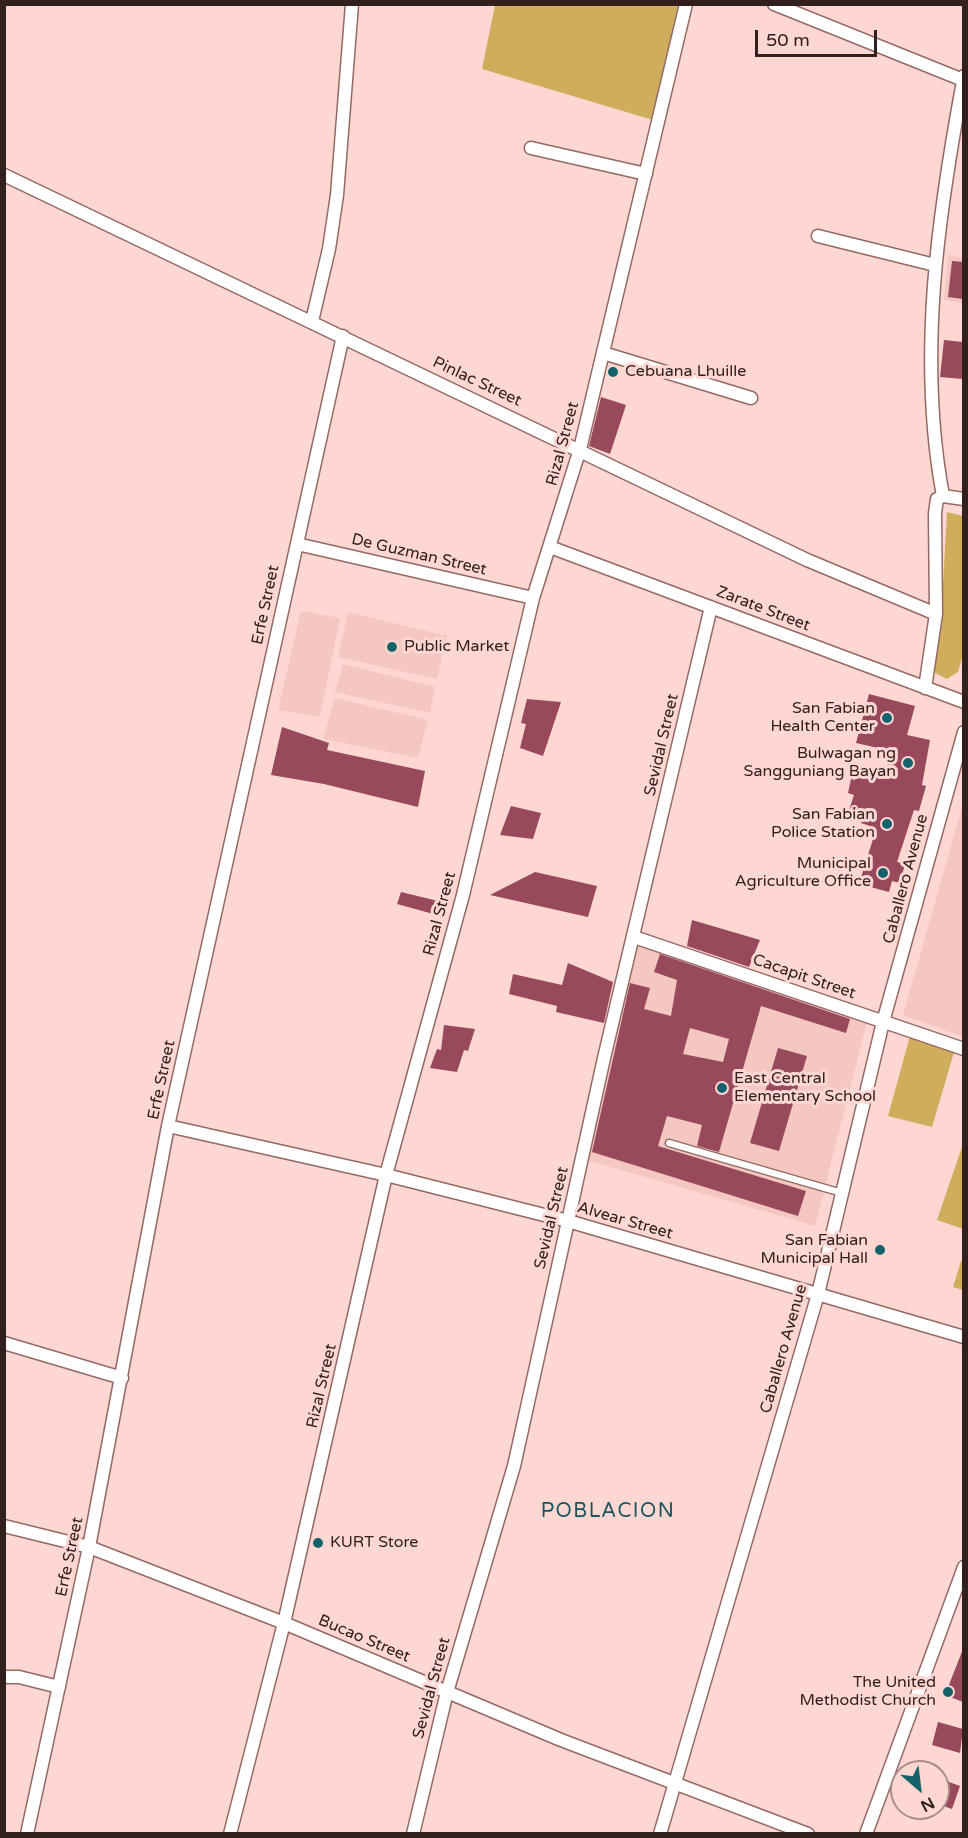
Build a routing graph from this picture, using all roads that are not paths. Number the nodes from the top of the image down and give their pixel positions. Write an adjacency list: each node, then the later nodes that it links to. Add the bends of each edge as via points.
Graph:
1 (352, 4): 10 (street, via 337,195)
2 (686, 4): 6 (street, Rizal Street)
3 (774, 4): 4 (street)
4 (963, 78): 9 (street)
5 (531, 148): 6 (street)
6 (646, 174): 12 (street, Rizal Street)
7 (4, 175): 10 (street, Pinlac Street)
8 (818, 236): 9 (street)
9 (935, 265): 15 (street, via 931,411)
10 (312, 321): 11 (street, Pinlac Street)
11 (343, 336): 14 (street, Pinlac Street); 17 (street, Erfe Street)
12 (603, 353): 13 (street); 14 (street, Rizal Street)
13 (751, 398)
14 (580, 449): 18 (street, Rizal Street); 21 (street, Pinlac Street, via 807,560)
15 (943, 496): 16 (street); 21 (street, via 937,499 935,513)
16 (963, 499)
17 (297, 544): 19 (street, De Guzman Street); 28 (street, Erfe Street)
18 (550, 547): 19 (street, Rizal Street); 20 (street, Zarate Street)
19 (533, 598): 30 (street, Rizal Street, via 463,895)
20 (711, 607): 22 (street, Zarate Street); 25 (street, Sevidal Street)
21 (936, 614): 22 (street)
22 (925, 688): 23 (street, Zarate Street)
23 (963, 702)
24 (963, 732): 26 (street, Caballero Avenue)
25 (634, 937): 26 (street, Cacapit Street); 32 (street, Sevidal Street)
26 (883, 1022): 27 (street, Cacapit Street); 31 (street, Caballero Avenue)
27 (963, 1049)
28 (168, 1126): 30 (street, Alvear Street); 36 (street, Erfe Street)
29 (669, 1143): 31 (lane)
30 (386, 1175): 32 (street, Alvear Street); 40 (street, Rizal Street)
31 (842, 1193): 33 (street, Caballero Avenue)
32 (568, 1221): 33 (street, Alvear Street); 43 (street, Sevidal Street, via 514,1466)
33 (818, 1294): 34 (street, Alvear Street); 44 (street, Caballero Avenue)
34 (963, 1337)
35 (4, 1343): 36 (street)
36 (122, 1378): 38 (street, Erfe Street)
37 (4, 1526): 38 (street, Bucao Street)
38 (89, 1547): 40 (street, Bucao Street); 42 (street, Erfe Street)
39 (963, 1567): 50 (street)
40 (284, 1623): 43 (street, Bucao Street); 46 (street, Rizal Street)
41 (4, 1677): 42 (street)
42 (59, 1687): 45 (street, Erfe Street)
43 (447, 1692): 44 (street, Bucao Street); 47 (street, Sevidal Street)
44 (674, 1783): 48 (street, Caballero Avenue); 49 (street, Bucao Street)
45 (27, 1833)
46 (230, 1833)
47 (413, 1833)
48 (660, 1833)
49 (808, 1833)
50 (866, 1833)

